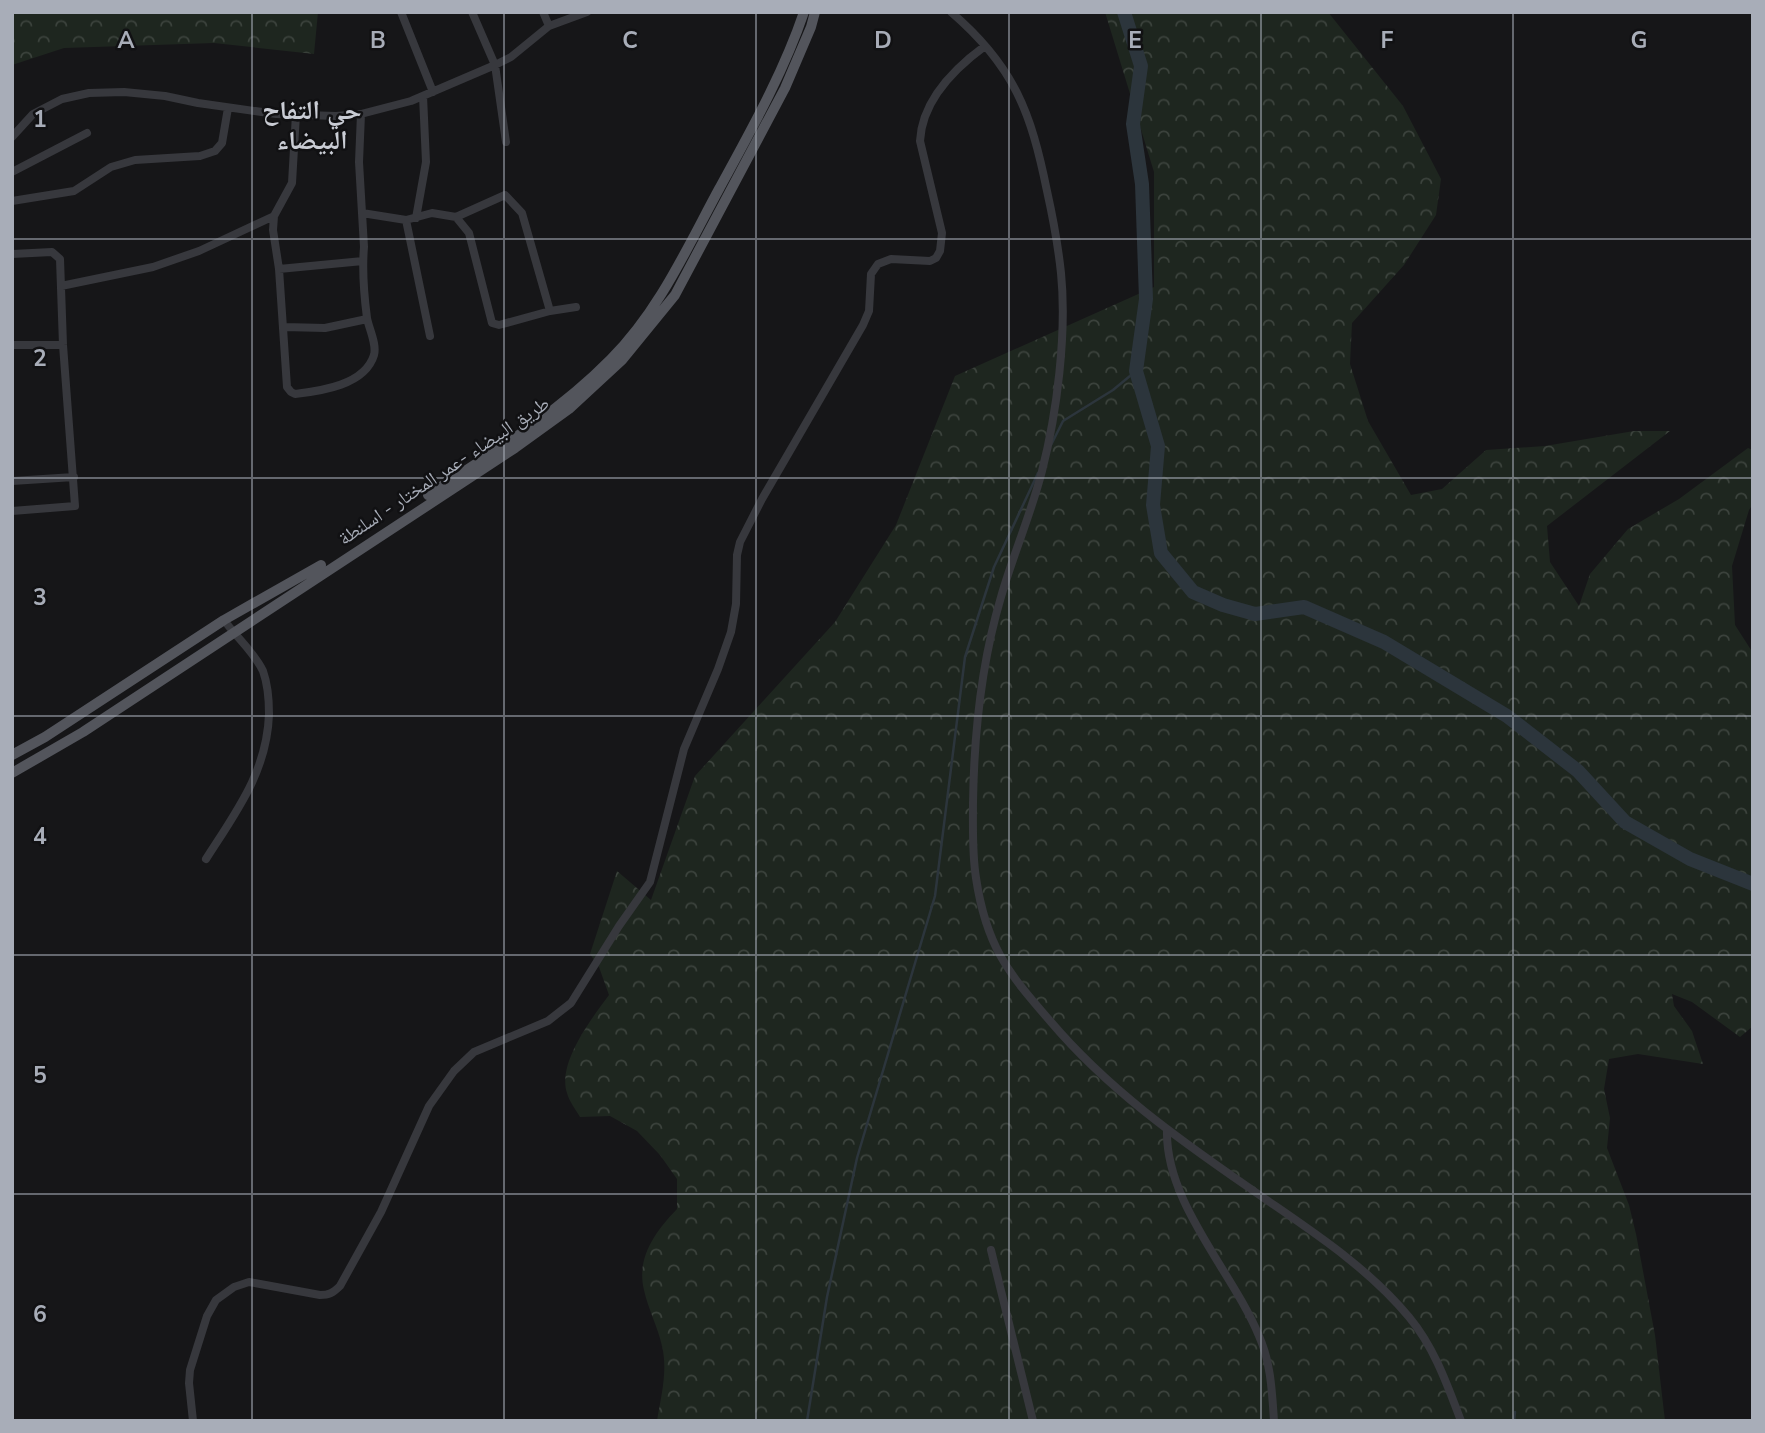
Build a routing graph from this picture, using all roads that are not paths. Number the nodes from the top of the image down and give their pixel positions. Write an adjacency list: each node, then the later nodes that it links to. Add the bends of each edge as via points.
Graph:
1 (401, 12): 11 (street)
2 (471, 12): 10 (street)
3 (543, 12): 8 (street)
4 (587, 12): 8 (street)
5 (804, 12): 40 (main road, طريق البيضاء -عمر المختار - اسلنطة, via 772,88 682,260 614,357 508,442 311,572)
6 (815, 12): 41 (main road, طريق البيضاء -عمر المختار - اسلنطة, via 785,88 692,266 675,295 622,360 569,409 515,448)
7 (951, 12): 9 (street)
8 (550, 26): 10 (street)
9 (985, 46): 45 (street, via 1021,98 1043,172 1061,276 1061,341 1054,416 1042,472 1000,599 979,697 972,842 981,909 993,945 1015,981 1093,1068); 47 (street, via 960,65 921,125 920,141 942,233 940,251 930,261 891,259 878,264 871,274 869,311 863,325 740,542 731,632 684,749 650,882 571,1003 548,1021 474,1052 447,1080 429,1106 381,1212 335,1291 320,1295 249,1282 216,1300 190,1370)
10 (495, 65): 11 (street); 18 (street)
11 (433, 92): 12 (street)
12 (423, 96): 15 (street); 24 (street, via 426,162)
13 (228, 107): 14 (street); 17 (street, via 165,96 89,93 62,99 33,114); 20 (street, via 222,142 215,151 135,160 111,167 74,191)
14 (296, 114): 15 (street); 22 (street, via 292,183)
15 (362, 114): 21 (street)
16 (87, 133): 19 (street)
17 (12, 137)
18 (506, 142)
19 (12, 172)
20 (12, 201)
21 (362, 213): 25 (street); 27 (street)
22 (274, 216): 28 (street); 29 (street, via 200,251 153,267)
23 (456, 216): 24 (street, via 432,213); 31 (street, via 469,233 492,323 499,326); 31 (street, via 505,195 522,213)
24 (416, 218): 25 (street)
25 (406, 220): 34 (street)
26 (12, 254): 29 (street, via 57,254)
27 (363, 261): 28 (street); 32 (street)
28 (279, 269): 33 (street)
29 (61, 286): 36 (street)
30 (576, 307): 31 (street)
31 (550, 311)
32 (367, 319): 33 (street, via 325,328); 33 (street, via 374,351 366,369 352,381 295,394 287,387)
33 (284, 327)
34 (430, 336)
35 (12, 345): 36 (street)
36 (63, 345): 37 (street)
37 (74, 477): 38 (street); 39 (street, via 75,506)
38 (12, 481)
39 (12, 511)
40 (224, 620): 41 (street); 42 (main road, طريق البيضاء -عمر المختار - اسلنطة)
41 (233, 632): 43 (main road, طريق البيضاء -عمر المختار - اسلنطة, via 83,732); 44 (street, via 264,674 268,723 264,752 251,787)
42 (12, 755)
43 (12, 773)
44 (206, 859)
45 (1167, 1130): 49 (street, via 1166,1147 1182,1195 1260,1337 1271,1381); 50 (street, via 1293,1216 1383,1289 1428,1345)
46 (991, 1250): 48 (street)
47 (193, 1421)
48 (1033, 1421)
49 (1274, 1421)
50 (1461, 1421)

